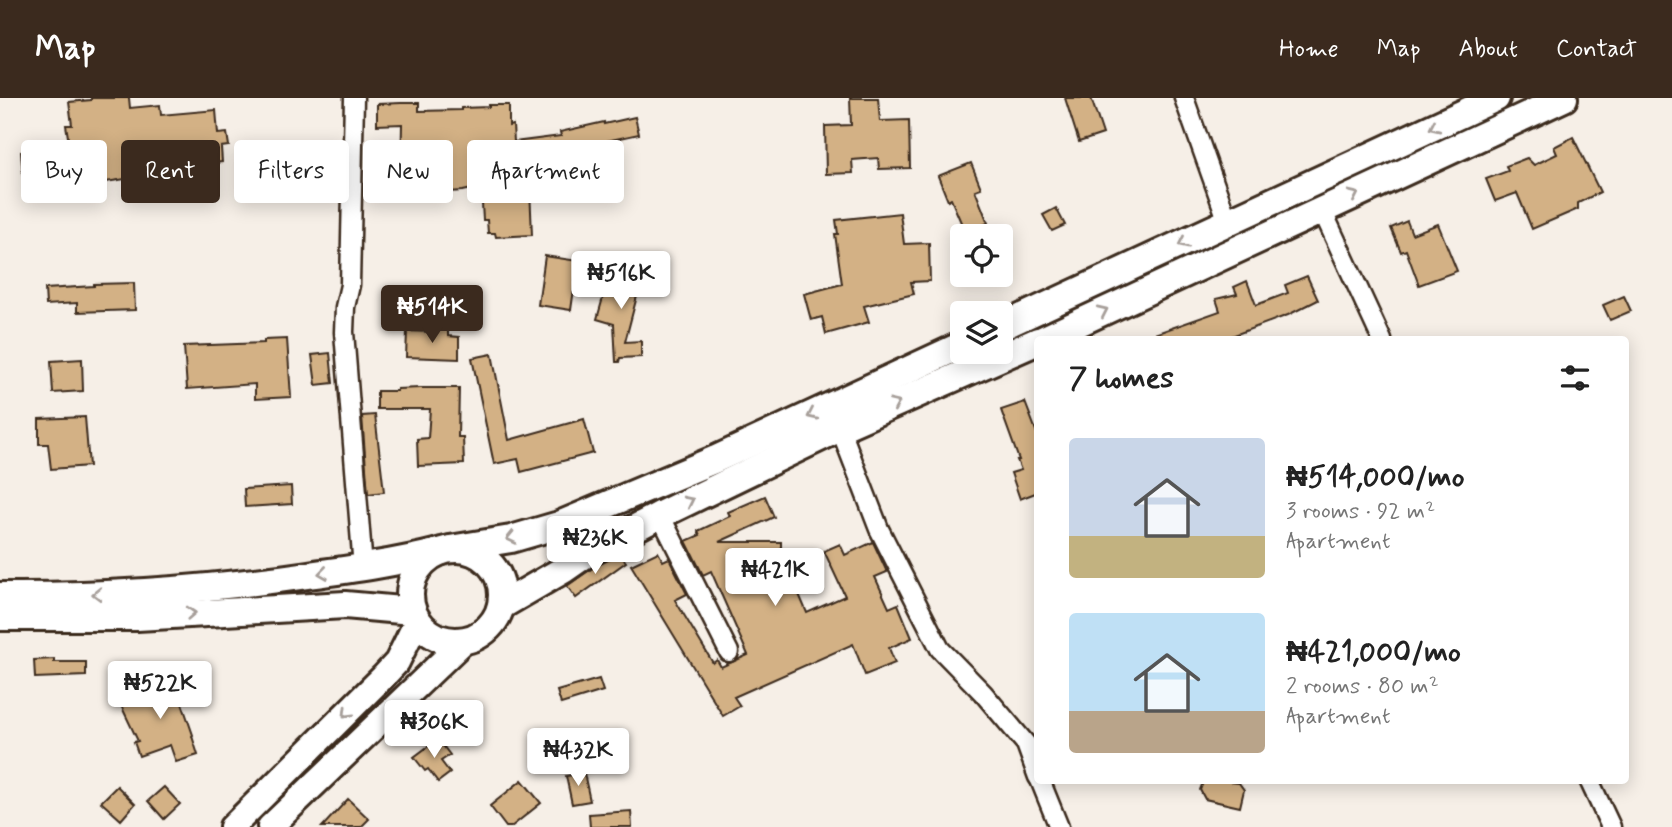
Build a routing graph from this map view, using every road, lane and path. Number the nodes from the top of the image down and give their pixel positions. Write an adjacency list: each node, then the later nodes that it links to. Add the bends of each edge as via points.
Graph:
1 (354, 98): 15 (street, via 350,285 344,332)
2 (1184, 98): 6 (street)
3 (1496, 98): 6 (main road, one-way to 6)
4 (1564, 98): 5 (main road, one-way to 4)
5 (1322, 210): 8 (main road, one-way to 5); 9 (street)
6 (1228, 222): 7 (main road, one-way to 7)
7 (1013, 321)
8 (1049, 336)
9 (1380, 336)
10 (1034, 343): 12 (main road, one-way to 10)
11 (950, 351): 14 (main road, one-way to 14, via 716,459 559,525)
12 (840, 428): 13 (main road, one-way to 12); 22 (street, via 879,529 940,649 1026,744)
13 (660, 515): 17 (main road); 21 (street)
14 (444, 550): 15 (main road); 17 (main road, via 465,550 491,564 499,577); 18 (main road, via 428,558 413,576 409,599)
15 (363, 568): 16 (main road, one-way to 16, via 173,592)
16 (0, 596)
17 (501, 606): 20 (main road, via 494,622)
18 (414, 616): 19 (main road, one-way to 18, via 137,617 345,605); 20 (main road, via 424,629 443,640); 25 (main road, one-way to 25, via 397,662)
19 (0, 617)
20 (464, 641): 26 (main road)
21 (729, 652)
22 (1034, 765)
23 (1041, 784): 27 (street)
24 (1591, 784): 28 (street)
25 (232, 827)
26 (270, 827)
27 (1059, 827)
28 (1611, 827)

